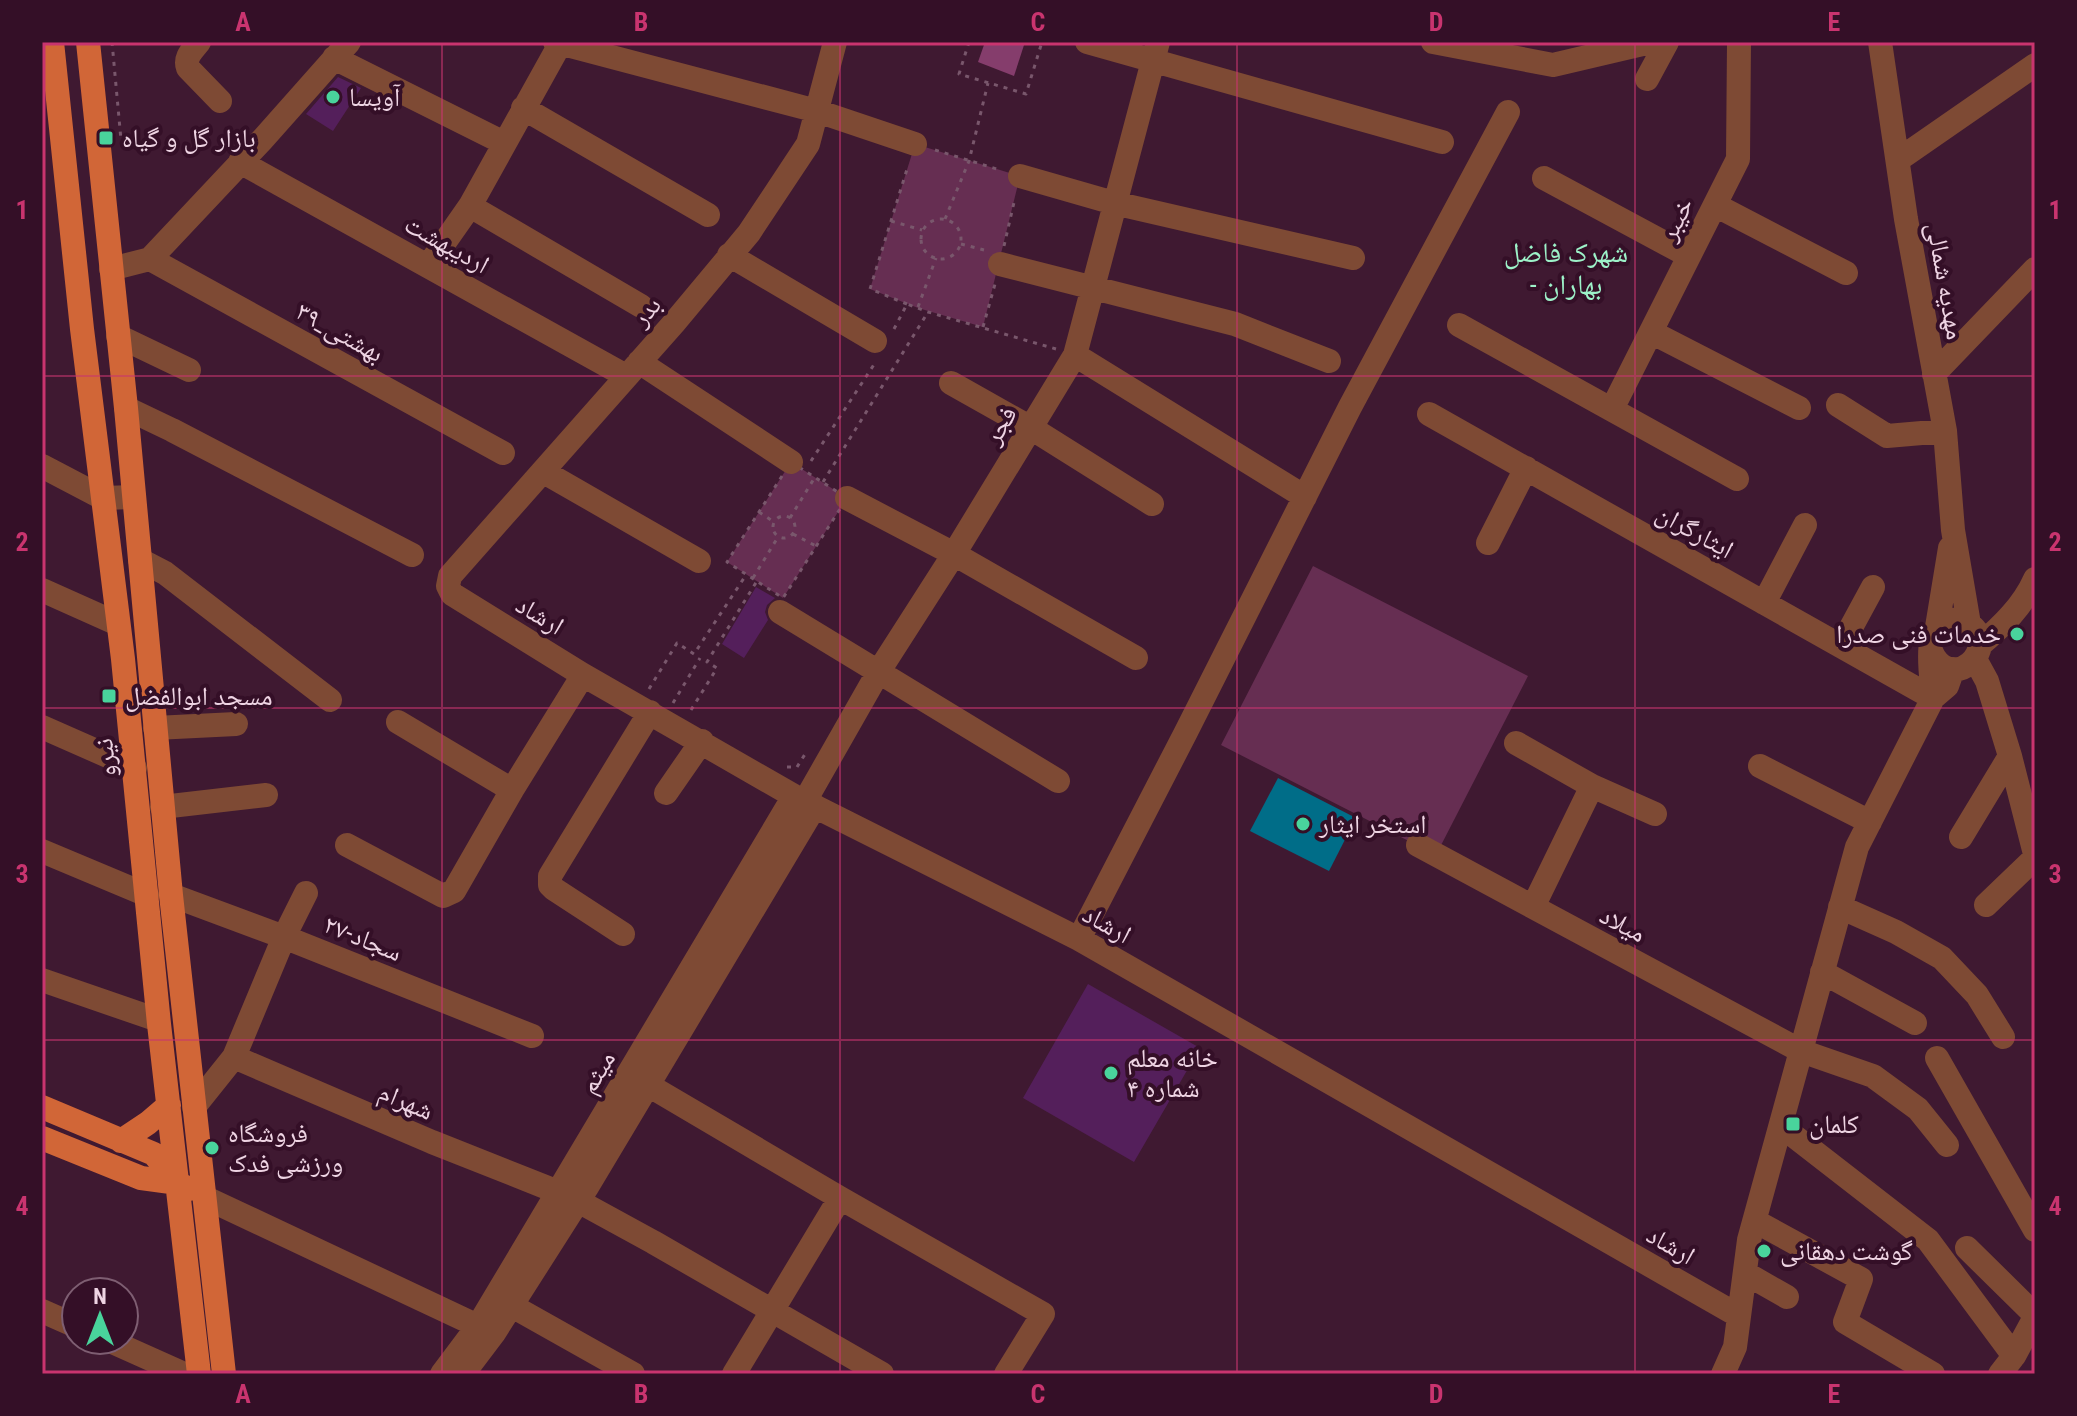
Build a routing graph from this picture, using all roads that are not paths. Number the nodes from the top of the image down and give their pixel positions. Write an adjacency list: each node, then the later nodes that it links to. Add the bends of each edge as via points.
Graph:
1 (52, 42): 69 (main road, نیرو)
2 (88, 42): 39 (main road, نیرو)
3 (199, 42): 18 (street, via 186,63)
4 (835, 42): 20 (street, بدر)
5 (1087, 42): 14 (street)
6 (1563, 42): 15 (street)
7 (1651, 42): 15 (street)
8 (1667, 42): 17 (street)
9 (1739, 42): 30 (street, خیبر, via 1738,159)
10 (1880, 42): 25 (street, مهدیه شمالی)
11 (558, 43): 19 (street); 20 (street)
12 (1447, 44): 15 (street)
13 (342, 50): 23 (street); 26 (street)
14 (1156, 51): 22 (street); 29 (street, فجر)
15 (1553, 65)
16 (2035, 65): 25 (street)
17 (1647, 79)
18 (220, 101)
19 (523, 108): 23 (street); 32 (street)
20 (817, 111): 24 (street); 33 (street, بدر, via 808,144)
21 (1508, 112): 68 (street)
22 (1442, 142)
23 (504, 143): 31 (street)
24 (915, 144)
25 (1898, 160): 52 (street, مهدیه شمالی)
26 (240, 162): 37 (street); 38 (street, اردیبهشت)
27 (1020, 176): 29 (street)
28 (1544, 178): 34 (street)
29 (1114, 203): 36 (street); 42 (street, فجر)
30 (1715, 205): 34 (street, خیبر); 41 (street)
31 (470, 206): 38 (street); 43 (street)
32 (708, 215)
33 (729, 255): 47 (street); 50 (street, بدر)
34 (1689, 256): 45 (street, خیبر)
35 (994, 258): 42 (street)
36 (1353, 258)
37 (150, 259): 39 (street); 61 (street, ۳۹_بهشتی)
38 (428, 266): 50 (street, اردیبهشت)
39 (111, 269): 46 (main road, نیرو)
40 (2035, 269): 52 (street)
41 (1846, 273)
42 (1092, 287): 48 (street, فجر); 49 (street, via 1235,324)
43 (641, 306)
44 (1459, 325): 57 (street)
45 (1651, 332): 56 (street); 57 (street, خیبر)
46 (118, 336): 51 (street); 55 (main road, نیرو)
47 (882, 344)
48 (1075, 355): 59 (street, فجر); 68 (street)
49 (1329, 361)
50 (633, 369): 63 (street, اردیبهشت); 65 (street, بدر)
51 (189, 370)
52 (1934, 374): 60 (street, مهدیه شمالی)
53 (951, 383): 59 (street)
54 (1838, 405): 60 (street, via 1887,436)
55 (126, 408): 67 (main road, نیرو); 76 (street)
56 (1799, 408)
57 (1612, 409): 66 (street)
58 (1429, 414): 64 (street, ایثارگران)
59 (1031, 428): 71 (street); 75 (street, فجر)
60 (1945, 431): 73 (street, مهدیه شمالی)
61 (503, 453)
62 (42, 466): 69 (street)
63 (798, 466)
64 (1526, 468): 74 (street); 83 (street, ایثارگران)
65 (544, 472): 78 (street); 80 (street, بدر, via 450,576)
66 (1737, 479)
67 (134, 497): 69 (street); 77 (main road, نیرو)
68 (1305, 497): 127 (street)
69 (103, 498): 85 (main road, نیرو)
70 (847, 498): 75 (street)
71 (1152, 504)
72 (1805, 525): 83 (street)
73 (1953, 530): 86 (street, مهدیه شمالی); 88 (street, مهدیه شمالی)
74 (1488, 543)
75 (954, 554): 90 (street); 91 (street, فجر)
76 (412, 555)
77 (140, 560): 94 (street, via 165,573); 99 (main road, نیرو)
78 (699, 561)
79 (2035, 577): 88 (street, via 2015,610)
80 (448, 586): 92 (street, ارشاد, via 452,594)
81 (1873, 587): 87 (street)
82 (42, 590): 85 (street)
83 (1764, 603): 87 (street, ایثارگران)
84 (780, 612): 91 (street)
85 (118, 624): 104 (main road, نیرو)
86 (1937, 627): 88 (street, via 1963,621); 89 (street)
87 (1841, 646): 93 (street, ایثارگران)
88 (1969, 649): 89 (street, via 1939,664); 93 (street, via 1947,686); 102 (street, via 1987,681)
89 (1931, 651): 93 (street)
90 (1136, 658)
91 (879, 671): 105 (street); 110 (street, فجر)
92 (583, 675): 95 (street, ارشاد); 107 (street)
93 (1933, 698): 113 (street)
94 (330, 700)
95 (658, 716): 100 (street, ارشاد); 125 (street, via 550,876 554,889)
96 (398, 722): 107 (street)
97 (236, 724): 99 (street)
98 (42, 727): 104 (street)
99 (155, 728): 111 (main road, نیرو)
100 (702, 741): 108 (street); 110 (street, ارشاد)
101 (1516, 743): 106 (street)
102 (2010, 756): 115 (street); 116 (street)
103 (1760, 766): 113 (street)
104 (135, 768): 121 (main road, نیرو)
105 (1058, 781)
106 (1592, 786): 112 (street); 123 (street)
107 (512, 790): 117 (street, via 449,894 443,896)
108 (666, 793)
109 (266, 795): 111 (street)
110 (805, 801): 114 (street, میثم); 127 (street, ارشاد)
111 (162, 807): 121 (main road, نیرو)
112 (1655, 814)
113 (1870, 822): 124 (street)
114 (791, 824): 137 (street, میثم); 148 (street, میثم)
115 (1961, 837)
116 (2034, 844): 122 (street)
117 (347, 845)
118 (1418, 845): 123 (street, میلاد)
119 (42, 851): 121 (street, ۲۷-سجاد)
120 (306, 893): 126 (street)
121 (159, 895): 126 (street, ۲۷-سجاد); 130 (main road, نیرو); 140 (main road, نیرو)
122 (1986, 905)
123 (1533, 907): 134 (street, میلاد)
124 (1840, 907): 128 (street); 133 (street, via 1942,958 1977,995)
125 (623, 934)
126 (284, 937): 132 (street, ۲۷-سجاد); 135 (street)
127 (1079, 939): 158 (street, ارشاد)
128 (1822, 972): 131 (street); 134 (street)
129 (42, 980): 130 (street)
130 (158, 1020): 138 (main road, نیرو)
131 (1915, 1023)
132 (532, 1036)
133 (2003, 1037)
134 (1801, 1051): 141 (street); 144 (street, میلاد, via 1873,1076 1918,1109)
135 (234, 1057): 140 (street); 148 (street, شهرام)
136 (1937, 1058): 152 (street)
137 (648, 1085): 148 (street, میثم); 150 (street)
138 (169, 1105): 143 (main road); 147 (main road, نیرو)
139 (42, 1107): 143 (main road)
140 (194, 1107): 149 (main road, نیرو)
141 (1781, 1126): 151 (street); 162 (street, via 1928,1240)
142 (42, 1138): 146 (main road)
143 (121, 1141): 145 (main road)
144 (1947, 1145)
145 (154, 1154): 146 (main road, via 154,1171); 147 (main road)
146 (141, 1178): 147 (main road)
147 (178, 1183): 149 (main road); 164 (main road, نیرو)
148 (568, 1197): 156 (street, میثم); 157 (street, شهرام); 160 (street, میثم)
149 (206, 1198): 160 (street); 165 (main road, نیرو)
150 (840, 1198): 157 (street); 171 (street, via 1043,1314)
151 (1755, 1221): 154 (street); 173 (street, via 1861,1279 1845,1322)
152 (2035, 1230)
153 (1967, 1248): 159 (street)
154 (1745, 1273): 155 (street); 158 (street)
155 (1787, 1297)
156 (512, 1306): 167 (street, میثم); 168 (street)
157 (772, 1310): 169 (street); 170 (street, شهرام)
158 (1739, 1316): 172 (street, via 1735,1347)
159 (2035, 1316): 162 (street)
160 (478, 1326): 166 (street, میثم)
161 (140, 1354): 163 (street)
162 (2007, 1365)
163 (184, 1374)
164 (199, 1374)
165 (224, 1374)
166 (442, 1374)
167 (463, 1374)
168 (633, 1374)
169 (734, 1374)
170 (882, 1374)
171 (1006, 1374)
172 (1723, 1374)
173 (1933, 1374)

